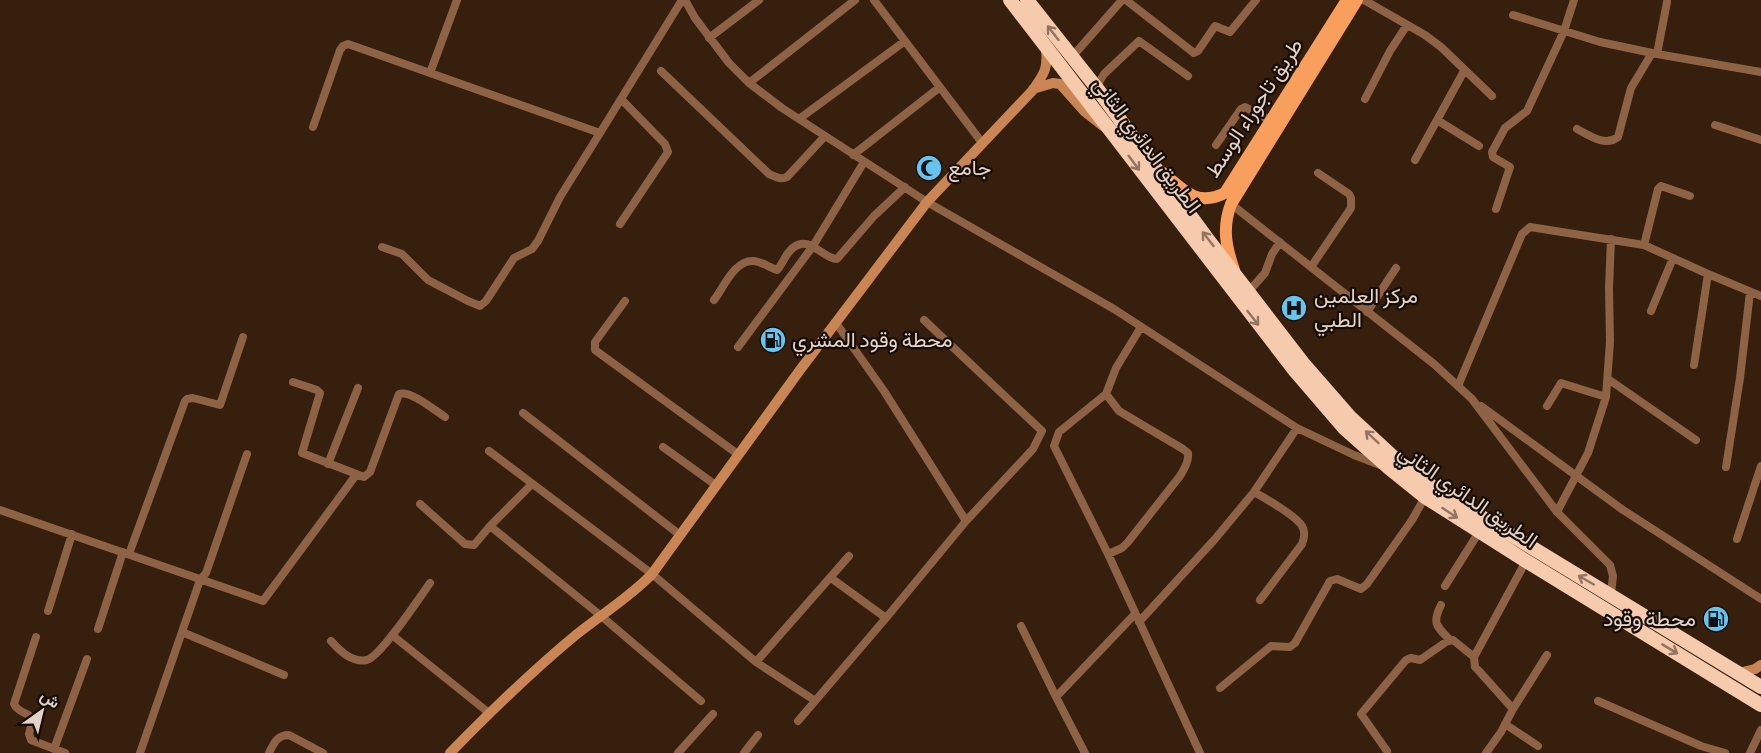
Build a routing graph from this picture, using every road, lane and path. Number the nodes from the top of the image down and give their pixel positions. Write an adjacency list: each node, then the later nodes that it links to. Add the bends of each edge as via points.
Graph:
1 (457, 0): 26 (street)
2 (684, 0): 18 (street); 33 (street)
3 (759, 0): 18 (street)
4 (855, 0): 28 (street)
5 (874, 0): 19 (street)
6 (1010, 0): 20 (highway, الطريق الدائري الثاني)
7 (1027, 0): 22 (highway, الطريق الدائري الثاني, one-way to 7)
8 (1124, 0): 9 (street, via 1194,54 1213,28 1230,32); 22 (street)
9 (1256, 0)
10 (1347, 0): 37 (main road, طريق تاجوراء الوسط)
11 (1357, 0): 56 (main road, طريق تاجوراء الوسط)
12 (1364, 0): 16 (street)
13 (1574, 0): 17 (street)
14 (1667, 2): 21 (street)
15 (1513, 15): 17 (street)
16 (1407, 26): 24 (street, via 1441,47); 34 (street)
17 (1564, 31): 21 (street); 57 (street, via 1527,111 1505,128 1492,152 1493,157 1510,167)
18 (709, 38): 28 (street)
19 (905, 41): 29 (street); 35 (street)
20 (1046, 50): 31 (main road, via 1046,71); 41 (highway, الطريق الدائري الثاني)
21 (1654, 54): 25 (street); 40 (street, via 1631,88 1618,137 1606,142)
22 (1072, 57): 30 (highway, الطريق الدائري الثاني)
23 (661, 71): 43 (street, via 777,178 787,177)
24 (1464, 71): 32 (street); 36 (street)
25 (1761, 72)
26 (430, 73): 39 (street, via 345,44); 42 (street)
27 (1188, 76): 30 (street, via 1139,41 1104,74)
28 (749, 83): 35 (street)
29 (940, 87): 45 (street); 48 (street)
30 (1096, 87): 49 (highway, الطريق الدائري الثاني)
31 (1033, 90): 41 (main road, via 1060,84); 45 (main road)
32 (1492, 96)
33 (621, 99): 42 (street); 58 (street, via 665,144 668,152)
34 (1365, 99)
35 (798, 119): 43 (street)
36 (1437, 120): 47 (street); 50 (street)
37 (1271, 121): 46 (street, via 1245,107); 49 (main road, طريق تاجوراء الوسط, via 1225,193 1216,197 1205,200 1192,195)
38 (1715, 125): 44 (street)
39 (314, 127)
40 (1577, 129)
41 (1110, 131): 101 (highway, الطريق الدائري الثاني, one-way to 101, via 1295,371 1344,428)
42 (600, 133): 63 (street, via 538,241 532,249 514,258 480,306 428,280 402,254)
43 (825, 136): 48 (street)
44 (1761, 140)
45 (983, 144): 55 (main road)
46 (1216, 145)
47 (1479, 146)
48 (853, 155): 51 (street)
49 (1149, 160): 68 (highway, الطريق الدائري الثاني, one-way to 49)
50 (1415, 160)
51 (864, 162): 53 (street); 62 (street)
52 (1318, 173): 65 (street, via 1349,194 1351,208)
53 (905, 187): 55 (street); 62 (street, via 873,216 837,259)
54 (1690, 196): 61 (street, via 1661,186 1658,189)
55 (927, 202): 77 (main road); 78 (street)
56 (1231, 204): 60 (street); 68 (main road, طريق تاجوراء الوسط, via 1226,247)
57 (1496, 209)
58 (620, 224)
59 (1611, 239): 61 (street); 82 (street); 84 (street, via 1537,227 1526,229)
60 (1280, 242): 65 (street); 69 (street, via 1265,273)
61 (1644, 244): 64 (street)
62 (813, 246): 72 (street, via 801,244 792,248 777,270 757,261 744,262); 80 (street)
63 (382, 247)
64 (1673, 258): 67 (street); 74 (street)
65 (1311, 267): 75 (street)
66 (1396, 268): 75 (street)
67 (1708, 274): 70 (street); 81 (street)
68 (1236, 275): 69 (highway, الطريق الدائري الثاني)
69 (1249, 291): 126 (highway, الطريق الدائري الثاني, one-way to 69, via 1434,488 1391,455 1351,418 1303,363)
70 (1750, 292): 71 (street); 100 (street)
71 (1761, 296)
72 (714, 300)
73 (625, 301): 97 (street, via 594,342 595,350)
74 (1652, 311)
75 (1367, 312): 84 (street)
76 (924, 320): 111 (street, via 1042,431 1033,449)
77 (836, 323): 97 (main road); 111 (street)
78 (1141, 327): 86 (street, via 1116,368); 92 (street)
79 (243, 337): 117 (street, via 220,405 193,398 185,401)
80 (738, 347)
81 (1694, 365)
82 (1608, 379): 87 (street); 93 (street)
83 (293, 382): 98 (street, via 320,393 302,453)
84 (1458, 386): 88 (street)
85 (358, 387): 98 (street)
86 (1106, 394): 118 (street, via 1059,432 1054,446); 118 (street, via 1119,411 1188,453 1180,476 1128,542)
87 (1606, 397): 89 (street, via 1560,383); 103 (street)
88 (1472, 399): 103 (street); 110 (street)
89 (1547, 406)
90 (523, 413): 115 (street)
91 (445, 417): 102 (street, via 410,394 399,394 370,472 367,477)
92 (1298, 428): 101 (street); 106 (street)
93 (1696, 440)
94 (663, 447): 105 (street)
95 (489, 451): 104 (street)
96 (247, 454): 123 (street, via 206,573)
97 (739, 455): 105 (main road)
98 (328, 464): 102 (street)
99 (1761, 466): 116 (street)
100 (1726, 467)
101 (1389, 468): 107 (highway, الطريق الدائري الثاني)
102 (356, 475): 123 (street, via 265,600)
103 (1577, 476): 110 (street); 127 (street)
104 (532, 484): 112 (street); 121 (street)
105 (717, 486): 115 (main road)
106 (1254, 492): 128 (street, via 1302,526 1305,536); 133 (street, via 1215,539)
107 (1425, 497): 113 (highway, الطريق الدائري الثاني, one-way to 113); 149 (street, via 1361,589 1337,579 1330,581 1295,643 1290,647 1271,646)
108 (420, 504): 112 (street, via 470,546)
109 (0, 510): 114 (street)
110 (1557, 512): 126 (street, via 1611,565)
111 (966, 521): 132 (street)
112 (490, 526): 131 (street)
113 (1479, 532): 120 (highway, الطريق الدائري الثاني); 125 (street)
114 (72, 534): 117 (street); 130 (street)
115 (680, 535): 121 (main road)
116 (1737, 539)
117 (126, 553): 123 (street); 135 (street)
118 (1108, 554): 133 (street)
119 (849, 556): 122 (street)
120 (1526, 561): 142 (street); 154 (highway, الطريق الدائري الثاني, one-way to 154)
121 (652, 574): 131 (main road); 144 (street)
122 (831, 578): 132 (street); 144 (street)
123 (200, 580): 136 (street)
124 (430, 583): 137 (street)
125 (1445, 586)
126 (1611, 594): 146 (highway, الطريق الدائري الثاني)
127 (1761, 599)
128 (1260, 600)
129 (1441, 604): 139 (street, via 1435,622)
130 (48, 611)
131 (600, 615): 152 (street); 156 (main road)
132 (886, 618): 151 (street)
133 (1137, 618): 150 (street); 174 (street)
134 (1021, 626): 150 (street)
135 (98, 629)
136 (182, 632): 147 (street); 167 (street)
137 (392, 635): 140 (street, via 367,660 350,657); 156 (street)
138 (36, 637): 163 (street, via 14,704 33,719 31,740)
139 (1450, 640): 142 (street); 164 (street, via 1420,660 1406,660 1362,711 1361,717)
140 (330, 641)
141 (1547, 655): 155 (street)
142 (1474, 657): 155 (street, via 1479,671)
143 (87, 658): 163 (street)
144 (756, 662): 151 (street)
145 (1761, 665): 146 (main road)
146 (1738, 673): 148 (highway, الطريق الدائري الثاني)
147 (284, 675)
148 (1761, 687)
149 (1220, 688)
150 (1056, 697): 173 (street)
151 (814, 700): 158 (street)
152 (701, 701)
153 (1598, 701): 175 (street)
154 (1761, 705)
155 (1513, 709): 159 (street)
156 (489, 713): 170 (main road)
157 (712, 714): 171 (street)
158 (798, 721)
159 (1505, 724): 162 (street); 165 (street)
160 (1761, 730): 176 (street)
161 (758, 735): 172 (street)
162 (1538, 746)
163 (54, 749): 166 (street)
164 (1387, 751)
165 (1488, 752)
166 (65, 753)
167 (140, 753)
168 (269, 753): 169 (street, via 277,738 284,735)
169 (323, 753)
170 (450, 753)
171 (678, 753)
172 (744, 753)
173 (1085, 753)
174 (1200, 753)
175 (1725, 753)
176 (1750, 753)

